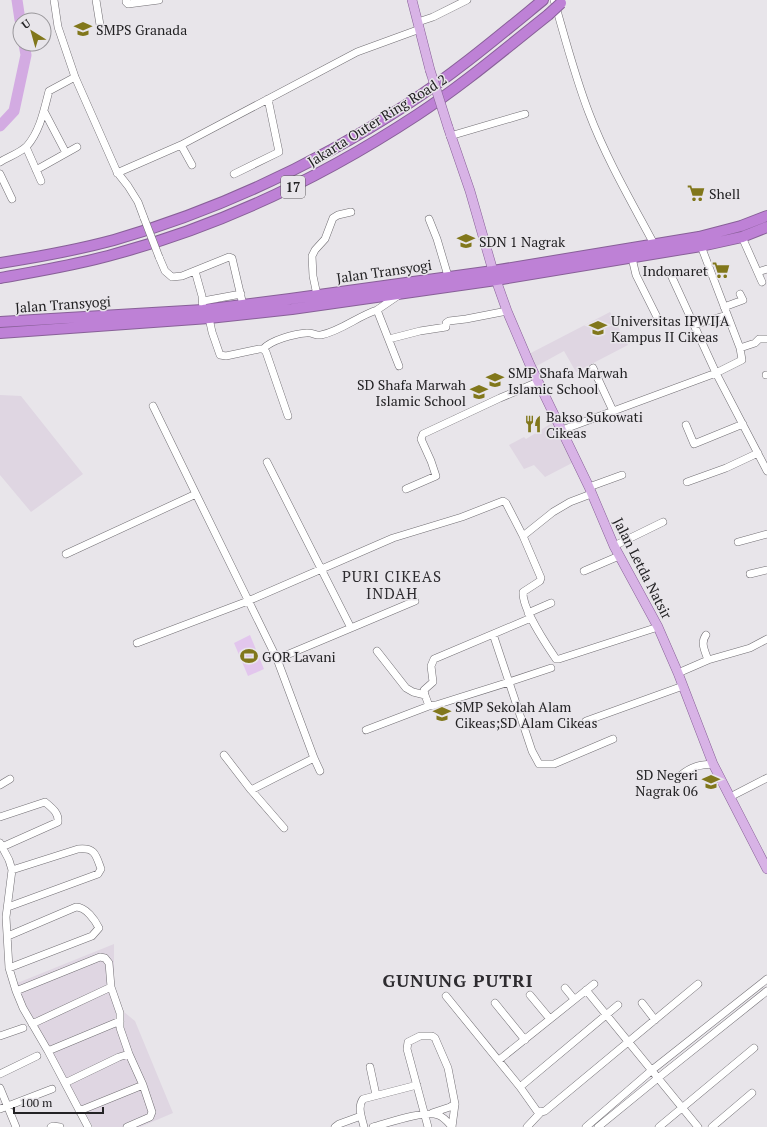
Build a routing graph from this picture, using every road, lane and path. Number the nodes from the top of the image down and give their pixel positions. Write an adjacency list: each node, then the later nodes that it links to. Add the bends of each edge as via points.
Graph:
1 (54, 0): 11 (street, via 58,27)
2 (96, 0): 9 (street)
3 (126, 0): 4 (street, via 128,4)
4 (159, 0)
5 (412, 0): 10 (main road, Jalan Letda Natsir)
6 (467, 0): 10 (street)
7 (542, 0): 37 (highway, Jakarta Outer Ring Road 2 / 17, via 454,71 407,104 339,146 282,176 162,226 51,255)
8 (560, 1): 34 (street, via 578,82 589,114); 44 (highway, Jakarta Outer Ring Road 2 / 17, bridge, via 548,15 463,83 418,115 289,189 232,215 166,239 53,269)
9 (100, 25)
10 (419, 25): 12 (street, via 357,52); 15 (main road, Jalan Letda Natsir, bridge)
11 (74, 77): 13 (street, via 49,91); 23 (street)
12 (268, 99): 16 (street); 25 (street, via 279,152)
13 (44, 111): 17 (street, via 35,134); 19 (street)
14 (524, 114): 15 (street)
15 (449, 131): 41 (main road, Jalan Letda Natsir)
16 (181, 145): 21 (street); 23 (street)
17 (26, 147): 20 (street); 22 (street)
18 (77, 147): 19 (street)
19 (66, 153): 22 (street)
20 (0, 162)
21 (192, 165)
22 (36, 170): 26 (street)
23 (117, 173): 39 (street, bridge, via 138,202 165,271 172,277)
24 (0, 174): 27 (street)
25 (234, 174)
26 (41, 181)
27 (2, 186): 28 (street)
28 (12, 199)
29 (351, 212): 49 (street, via 334,218 325,239 312,256)
30 (767, 216): 34 (highway, Jalan Transyogi, via 717,233)
31 (429, 219): 43 (street)
32 (767, 227): 33 (highway, Jalan Transyogi)
33 (742, 237): 35 (highway, Jalan Transyogi); 40 (street)
34 (654, 244): 41 (highway, Jalan Transyogi)
35 (701, 246): 36 (highway, Jalan Transyogi); 52 (street)
36 (632, 258): 41 (highway, Jalan Transyogi); 57 (street, via 640,283)
37 (0, 263)
38 (767, 269): 40 (street)
39 (194, 271): 47 (street, via 230,257); 53 (street)
40 (758, 272): 45 (street)
41 (495, 275): 43 (highway, Jalan Transyogi); 46 (highway, Jalan Transyogi); 55 (main road, Jalan Letda Natsir)
42 (671, 275): 59 (street)
43 (448, 276): 49 (highway, Jalan Transyogi)
44 (0, 278)
45 (762, 282)
46 (401, 293): 50 (highway, Jalan Transyogi); 54 (street)
47 (241, 294): 51 (street); 53 (street)
48 (740, 294): 52 (street, via 743,300)
49 (316, 295): 50 (highway, Jalan Transyogi)
50 (291, 304): 51 (highway, Jalan Transyogi); 53 (highway, Jalan Transyogi)
51 (243, 305): 53 (highway, Jalan Transyogi)
52 (724, 307): 56 (street)
53 (205, 310): 58 (highway, Jalan Transyogi); 60 (highway, Jalan Transyogi); 64 (street, via 220,355)
54 (377, 310): 61 (street); 64 (street, via 322,335 305,333 271,342)
55 (506, 311): 61 (street, via 449,320 446,327); 68 (main road, Jalan Letda Natsir)
56 (727, 315): 59 (street); 63 (street)
57 (657, 317)
58 (0, 322)
59 (694, 325): 67 (street)
60 (0, 333)
61 (388, 339): 65 (street)
62 (767, 339): 63 (street, via 759,339)
63 (740, 348): 67 (street, via 742,360)
64 (263, 349): 71 (street)
65 (398, 366)
66 (593, 368): 70 (street)
67 (716, 373): 70 (street); 72 (street)
68 (538, 382): 74 (main road, Jalan Letda Natsir); 80 (street, via 423,434 421,439 436,476)
69 (153, 406): 82 (street)
70 (613, 411): 74 (street)
71 (288, 416)
72 (743, 424): 73 (street, via 694,444); 75 (street)
73 (686, 425)
74 (562, 430): 81 (main road, Jalan Letda Natsir)
75 (758, 453): 77 (street); 79 (street)
76 (267, 462): 90 (street)
77 (767, 471)
78 (622, 475): 81 (street)
79 (687, 482)
80 (406, 489)
81 (590, 490): 85 (street, via 552,512); 87 (main road, Jalan Letda Natsir)
82 (196, 494): 88 (street); 94 (street)
83 (663, 522): 87 (street)
84 (767, 534): 86 (street)
85 (523, 536): 90 (street, via 503,500 462,517 393,538); 97 (street, via 541,579 522,593)
86 (738, 542)
87 (614, 546): 89 (main road, Jalan Letda Natsir)
88 (66, 554)
89 (619, 556): 92 (street); 98 (main road, Jalan Letda Natsir)
90 (320, 569): 94 (street); 99 (street)
91 (767, 570): 93 (street)
92 (584, 571)
93 (750, 574)
94 (248, 601): 103 (street); 105 (street)
95 (415, 601): 99 (street)
96 (551, 602): 97 (street)
97 (530, 615): 98 (street, via 558,659); 100 (street)
98 (658, 627): 108 (main road, Jalan Letda Natsir)
99 (351, 628): 105 (street)
100 (493, 634): 109 (street); 111 (street, via 434,659 431,666 433,682 424,690)
101 (706, 635): 106 (street, via 703,639 703,648)
102 (767, 639): 106 (street, via 750,648)
103 (137, 643)
104 (377, 651): 111 (street, via 406,688)
105 (277, 659): 117 (street)
106 (708, 660): 108 (street)
107 (551, 668): 109 (street)
108 (678, 673): 110 (main road, Jalan Letda Natsir)
109 (509, 682): 112 (street); 115 (street, via 532,751 539,764 554,764)
110 (683, 686): 113 (street); 118 (main road, Jalan Letda Natsir)
111 (425, 695): 112 (street)
112 (429, 706): 114 (street)
113 (586, 721)
114 (366, 730)
115 (613, 739)
116 (224, 755): 124 (street)
117 (314, 758): 119 (street); 124 (street)
118 (713, 764): 120 (street, via 689,768); 125 (main road, Jalan Letda Natsir)
119 (320, 771)
120 (680, 775)
121 (767, 778): 125 (street)
122 (10, 780): 123 (street)
123 (0, 785)
124 (251, 790): 127 (street)
125 (730, 797): 129 (main road, Jalan Letda Natsir)
126 (0, 817): 128 (street, via 42,802 52,807 58,817 58,822)
127 (284, 828)
128 (1, 845): 130 (street)
129 (767, 868)
130 (12, 870): 131 (street); 131 (street, via 84,848 96,855 101,869 98,874)
131 (8, 907): 132 (street)
132 (8, 936): 133 (street); 133 (street, via 76,907 89,914 99,928 92,936)
133 (9, 968): 140 (street)
134 (767, 979): 163 (street)
135 (594, 984): 139 (street)
136 (698, 984): 150 (street)
137 (111, 987): 140 (street, via 107,959 100,957); 151 (street); 152 (street)
138 (565, 988): 144 (street)
139 (586, 990): 144 (street); 148 (street)
140 (16, 991): 152 (street)
141 (767, 991): 165 (street)
142 (530, 994): 149 (street)
143 (446, 996): 161 (street)
144 (574, 999): 149 (street)
145 (494, 1003): 155 (street)
146 (642, 1003): 150 (street)
147 (618, 1005): 148 (street)
148 (607, 1015): 156 (street); 169 (street)
149 (550, 1019): 155 (street)
150 (654, 1020): 156 (street)
151 (120, 1021): 158 (street); 159 (street, via 120,1028)
152 (32, 1024): 158 (street)
153 (23, 1028): 154 (street)
154 (0, 1036)
155 (525, 1040): 161 (street)
156 (628, 1041): 163 (street); 179 (street)
157 (754, 1048): 176 (street)
158 (48, 1051): 166 (street)
159 (130, 1054): 166 (street); 167 (street)
160 (37, 1056): 164 (street)
161 (499, 1060): 169 (street)
162 (370, 1067): 173 (street)
163 (652, 1070): 165 (street); 193 (street)
164 (0, 1074)
165 (658, 1078): 176 (street); 194 (street)
166 (65, 1084): 178 (street)
167 (143, 1085): 178 (street); 186 (street, via 152,1114)
168 (416, 1085): 173 (street); 174 (street, via 407,1049 408,1042 420,1036 432,1036 448,1068); 180 (street)
169 (520, 1087): 179 (street, via 537,1111)
170 (0, 1088): 175 (street)
171 (52, 1089): 175 (street)
172 (752, 1093): 197 (street)
173 (376, 1095): 181 (street, via 361,1101)
174 (455, 1104): 180 (street); 191 (street)
175 (8, 1106): 177 (street); 182 (street)
176 (683, 1108): 195 (street); 196 (street)
177 (0, 1109)
178 (79, 1111): 185 (street)
179 (541, 1112): 192 (street)
180 (428, 1113): 189 (street); 190 (street); 191 (street, via 441,1116)
181 (361, 1116): 187 (street); 188 (street)
182 (16, 1127)
183 (51, 1127): 184 (street)
184 (60, 1127)
185 (88, 1127)
186 (127, 1127)
187 (335, 1127)
188 (364, 1127)
189 (373, 1127)
190 (428, 1127)
191 (452, 1127)
192 (527, 1127)
193 (586, 1127)
194 (598, 1127)
195 (660, 1127)
196 (698, 1127)
197 (712, 1127)

